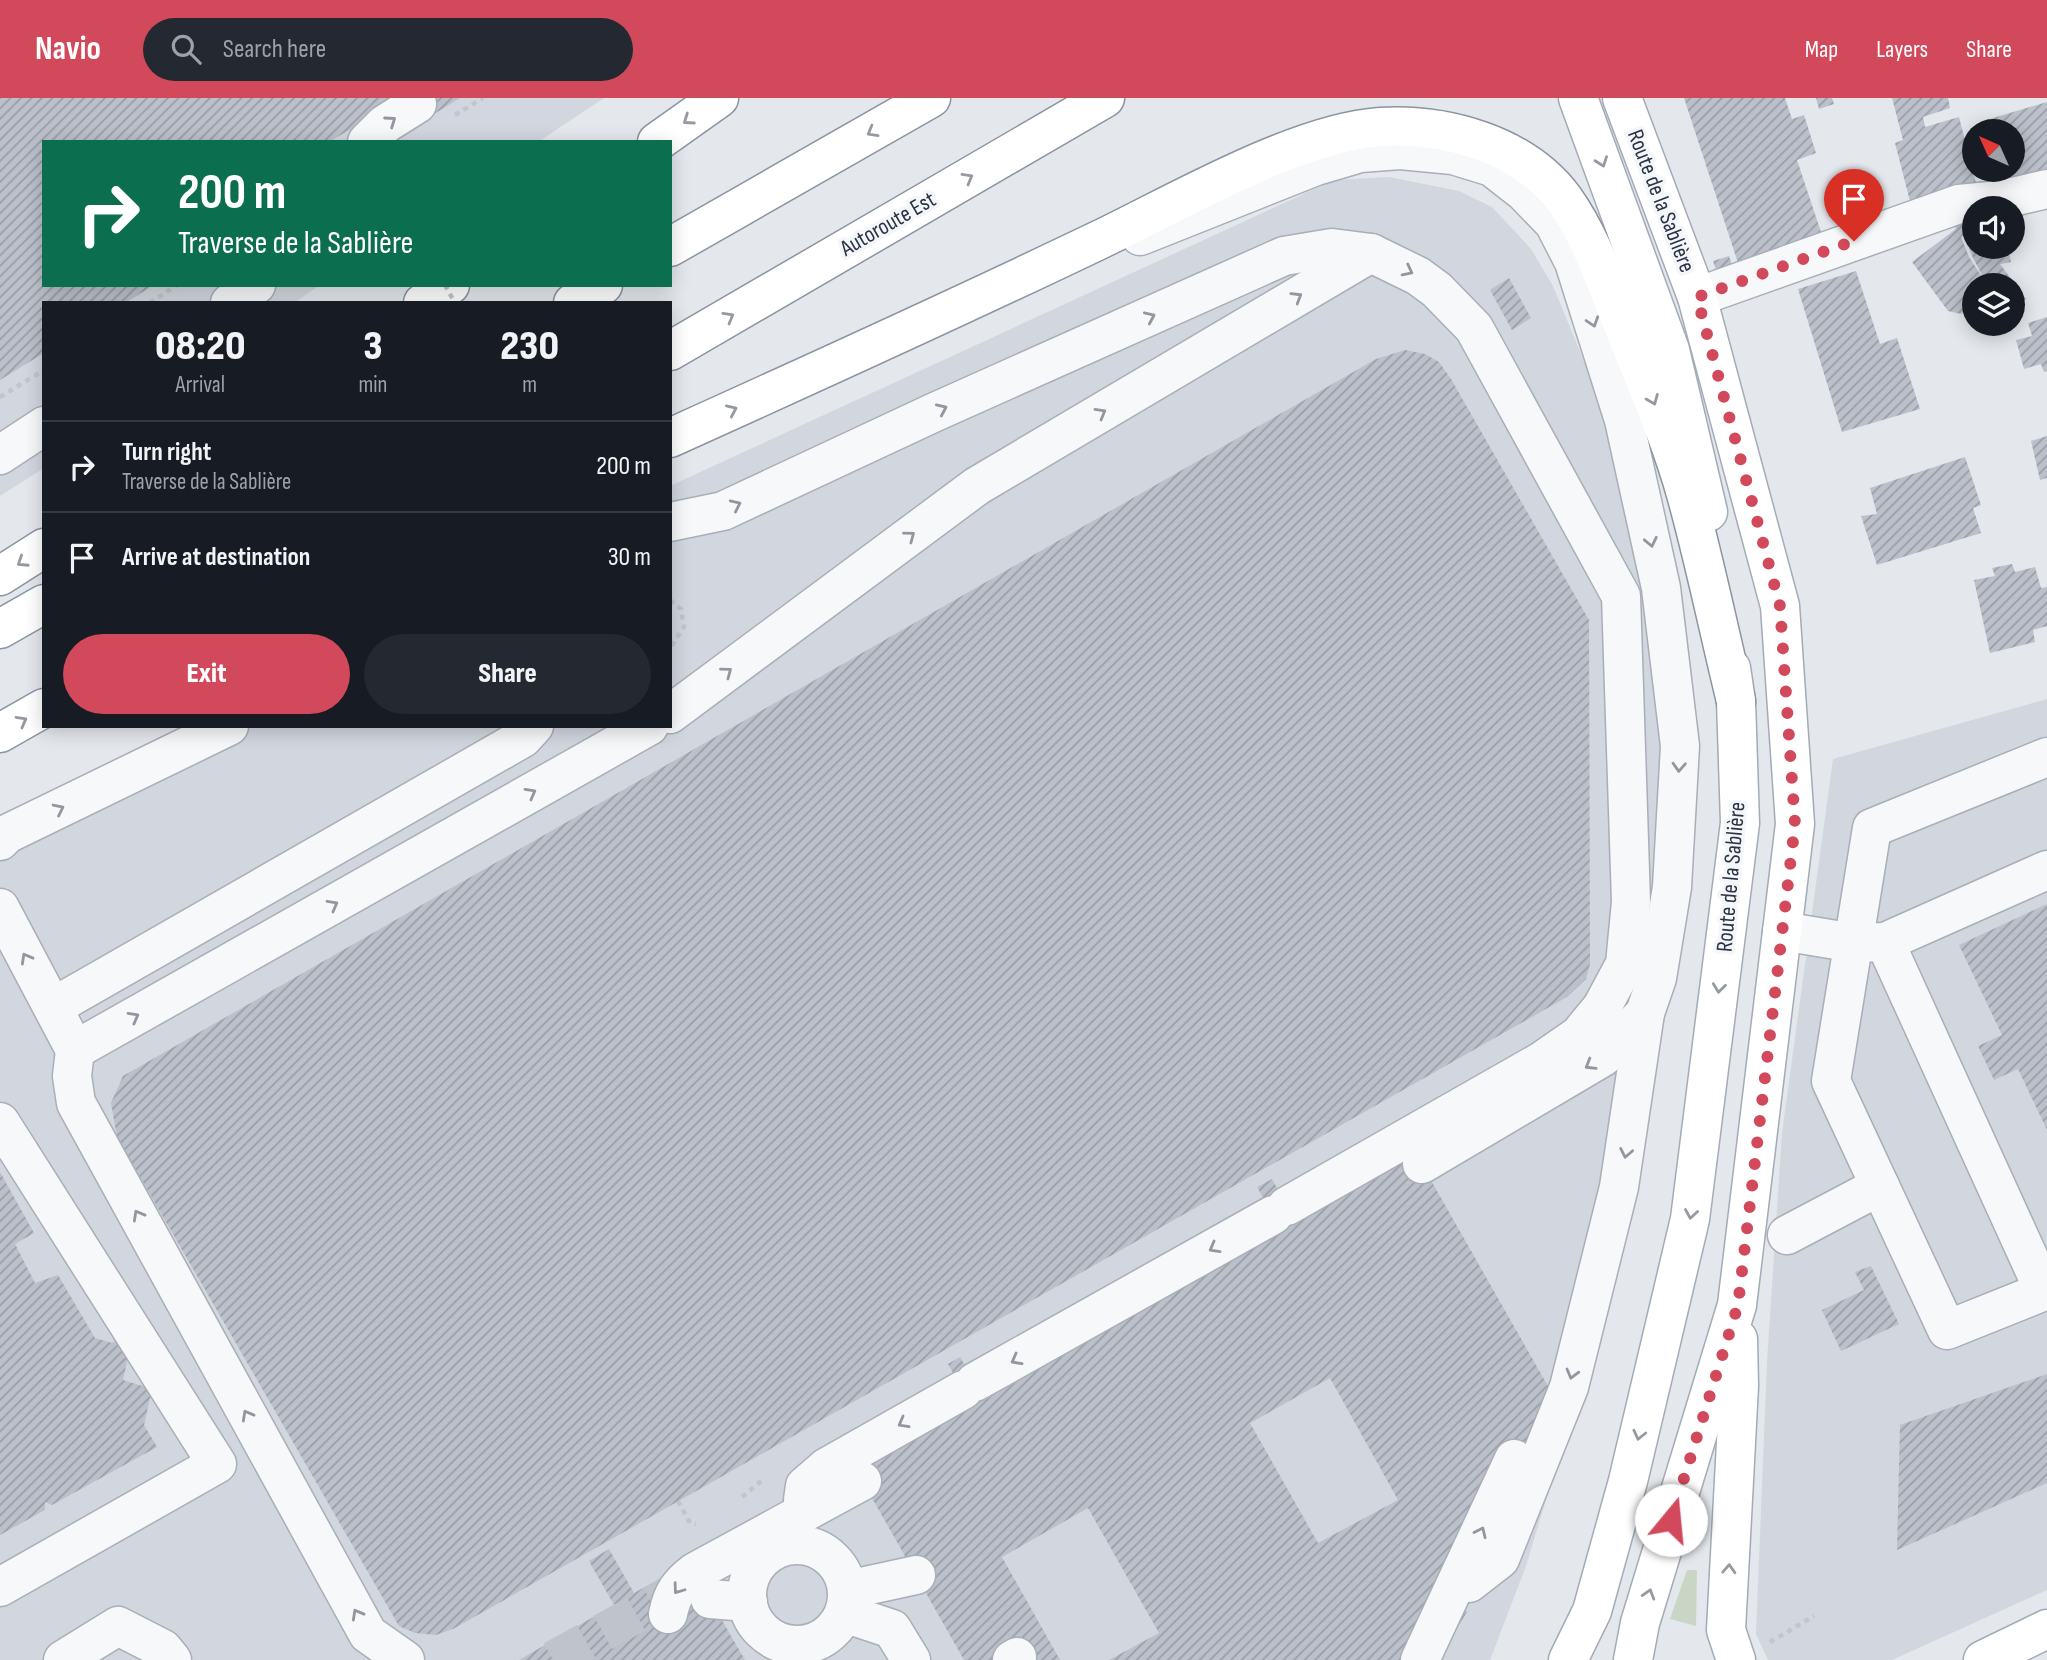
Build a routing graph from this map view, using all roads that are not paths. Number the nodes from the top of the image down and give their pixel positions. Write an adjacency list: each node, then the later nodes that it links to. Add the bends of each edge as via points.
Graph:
1 (719, 98): 8 (main road, one-way to 8)
2 (931, 98): 10 (main road, one-way to 10)
3 (1105, 98): 20 (main road, Autoroute Est, one-way to 3)
4 (1578, 98): 29 (main road, Route de la Sablière, one-way to 29, via 1670,350 1712,526)
5 (1622, 98): 15 (main road, Route de la Sablière)
6 (417, 104): 7 (street, one-way to 6)
7 (369, 140)
8 (659, 140)
9 (2047, 189): 15 (street, via 1959,204)
10 (672, 246)
11 (1371, 253): 24 (street, one-way to 11, via 723,511 1284,256 1332,248); 31 (street, one-way to 11, via 977,486); 53 (street, one-way to 53, via 1418,276 1474,328 1620,596 1630,902 1625,964 1602,1007 1579,1035 1472,1102 827,1467 805,1486)
12 (253, 287): 16 (street)
13 (447, 287): 17 (main road)
14 (600, 287): 18 (main road)
15 (1697, 297): 40 (main road, Route de la Sablière, via 1780,606 1795,824)
16 (233, 301)
17 (426, 301)
18 (576, 301)
19 (937, 317): 22 (main road, one-way to 19); 29 (main road, one-way to 29, via 1250,168 1322,139 1378,127 1434,128 1495,148 1531,167 1562,197 1588,239 1664,426 1686,494); 43 (street, one-way to 43, via 1316,166 1360,153 1400,150 1453,155 1492,167 1524,192 1554,223 1574,262 1624,420 1661,588 1680,746 1670,902 1657,978)
20 (672, 350)
21 (42, 427): 23 (street)
22 (672, 437)
23 (0, 455)
24 (672, 522)
25 (42, 549): 26 (main road, one-way to 26)
26 (0, 576)
27 (42, 605): 28 (main road)
28 (0, 629)
29 (1736, 701): 69 (main road, Route de la Sablière, one-way to 69, via 1740,823 1690,1219 1628,1482 1592,1611)
30 (42, 709): 35 (main road, one-way to 30)
31 (672, 713)
32 (225, 728): 37 (street, one-way to 32)
33 (532, 728): 42 (street, via 523,738)
34 (645, 728): 44 (street, one-way to 34)
35 (0, 733)
36 (2047, 757): 41 (street, via 1872,828)
37 (0, 841)
38 (2047, 870): 41 (street)
39 (0, 908): 42 (street, one-way to 39)
40 (1782, 931): 41 (street); 50 (main road, Route de la Sablière)
41 (1869, 942): 47 (street, via 1831,1081); 49 (street)
42 (53, 1007): 44 (street)
43 (1645, 1013): 46 (street, one-way to 46, via 1603,1057); 55 (street, one-way to 55, via 1619,1187 1569,1387 1500,1559)
44 (75, 1050): 64 (street, one-way to 44, via 368,1634 76,1102)
45 (0, 1122): 56 (street, via 216,1464)
46 (1422, 1164)
47 (1880, 1186): 48 (street); 49 (street, via 1947,1330)
48 (1787, 1235)
49 (2045, 1290)
50 (1738, 1305): 62 (main road, one-way to 50, via 1726,1630 1739,1386); 70 (main road, Route de la Sablière, one-way to 50, via 1640,1622)
51 (1525, 1427): 68 (street, one-way to 51, via 1521,1446)
52 (862, 1480): 59 (street, one-way to 59, via 695,1572 680,1584)
53 (798, 1525): 57 (street); 60 (street, via 811,1547 838,1566)
54 (916, 1575): 60 (street)
55 (1469, 1583)
56 (0, 1587)
57 (750, 1587): 58 (street); 63 (street, via 752,1618 761,1631)
58 (712, 1588)
59 (668, 1614)
60 (842, 1623): 63 (street); 67 (street, via 892,1629)
61 (2047, 1629): 71 (main road)
62 (1751, 1652)
63 (796, 1653)
64 (399, 1659)
65 (63, 1660): 66 (street, via 118,1626 163,1649)
66 (172, 1660)
67 (911, 1660)
68 (1420, 1660)
69 (1568, 1660)
70 (1633, 1660)
71 (1983, 1660)

